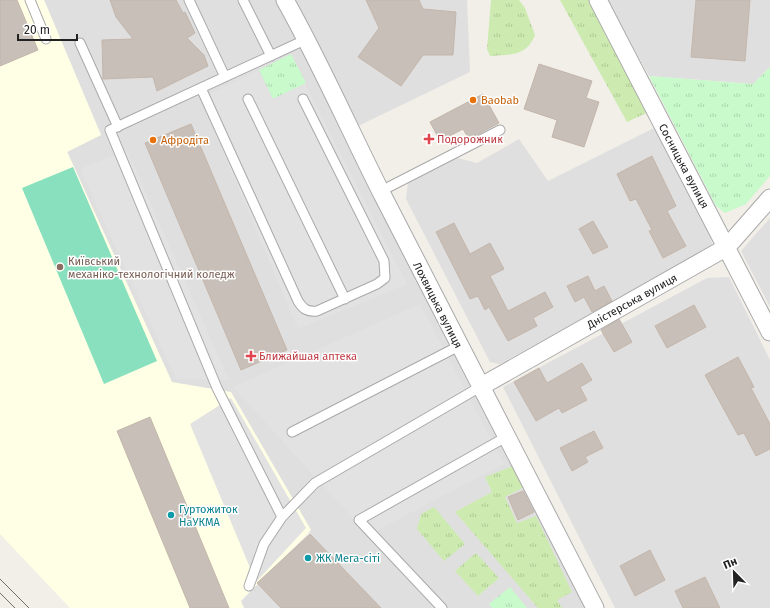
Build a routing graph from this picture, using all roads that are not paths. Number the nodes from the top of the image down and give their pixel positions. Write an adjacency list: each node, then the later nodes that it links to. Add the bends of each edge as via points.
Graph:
1 (30, 0): 6 (lane)
2 (189, 0): 10 (lane)
3 (242, 0): 9 (lane)
4 (285, 0): 7 (street, Лохвицька вулиця)
5 (598, 0): 18 (street, Сосницька вулиця)
6 (46, 39)
7 (307, 39): 9 (lane); 16 (street, Лохвицька вулиця)
8 (80, 43): 14 (lane)
9 (271, 56): 10 (lane)
10 (226, 77): 11 (lane)
11 (201, 88): 14 (lane); 19 (lane, via 302,308 308,312 317,311)
12 (248, 99): 19 (lane)
13 (303, 99): 19 (lane, via 384,261 385,278)
14 (118, 127): 25 (lane, via 110,130 217,388)
15 (500, 130): 16 (lane)
16 (381, 191): 21 (street, Лохвицька вулиця)
17 (770, 198): 18 (street, Дністерська вулиця)
18 (727, 247): 20 (street, Сосницька вулиця); 22 (street, Дністерська вулиця)
19 (345, 299)
20 (770, 332)
21 (459, 346): 22 (street, Лохвицька вулиця); 23 (lane)
22 (480, 387): 24 (street, Лохвицька вулиця); 25 (lane, via 315,483)
23 (292, 432)
24 (506, 437): 27 (lane, via 359,520); 28 (street, Лохвицька вулиця)
25 (282, 517): 26 (lane, via 264,544)
26 (249, 586)
27 (442, 608)
28 (595, 608)

